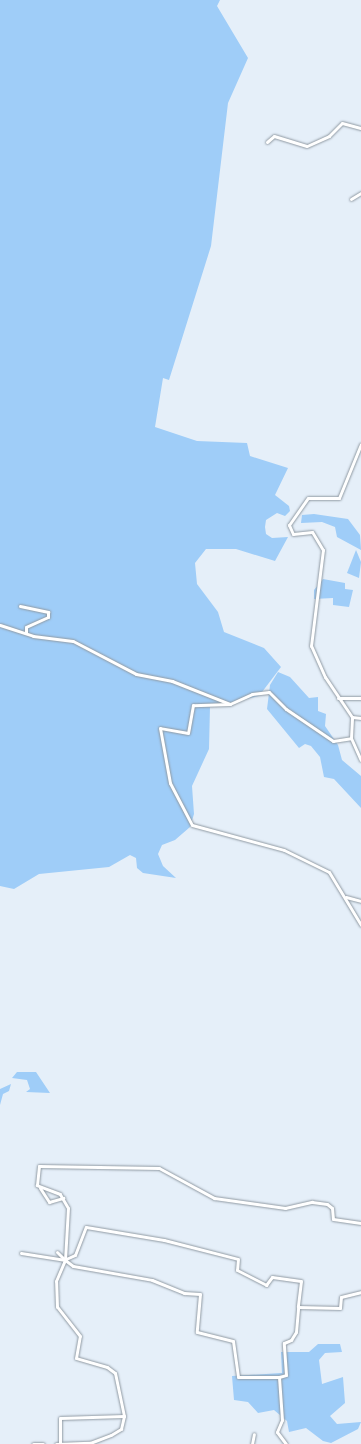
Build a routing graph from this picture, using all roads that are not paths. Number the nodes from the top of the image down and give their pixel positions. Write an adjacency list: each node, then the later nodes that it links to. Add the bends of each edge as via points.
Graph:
1 (361, 128): 2 (street, via 342,122 329,136 307,146 274,136)
2 (267, 142)
3 (361, 193): 4 (street)
4 (351, 199)
5 (361, 444): 9 (street, via 339,498 308,498 289,525 293,534 312,532 323,550 311,646)
6 (20, 606): 8 (street, via 48,612 48,617 26,627)
7 (0, 625): 8 (street)
8 (26, 633): 11 (street, via 72,642 136,674 172,681)
9 (338, 698): 10 (street); 12 (street)
10 (361, 698)
11 (230, 704): 14 (street, via 252,694 269,692 286,709 333,741); 16 (street, via 212,708 193,706 188,733 160,728 170,783 192,826 284,850 329,872)
12 (352, 717): 13 (street); 14 (street)
13 (361, 718)
14 (352, 738): 15 (street)
15 (361, 760)
16 (346, 897): 17 (street); 18 (street)
17 (361, 901)
18 (361, 925)
19 (40, 1188): 20 (street); 20 (street, via 49,1202); 21 (street, via 36,1179 39,1166 159,1168 214,1198 285,1208 312,1202 327,1204 332,1208 333,1219)
20 (64, 1198): 24 (street, via 69,1214)
21 (361, 1223)
22 (21, 1252): 24 (street)
23 (57, 1252): 24 (street)
24 (65, 1260): 26 (street, via 75,1255 85,1227 164,1240 239,1259 238,1270 266,1285 273,1276 302,1281); 27 (street, via 73,1266 150,1279 184,1293 200,1294 197,1332 233,1342 238,1377); 28 (street, via 57,1278 56,1300 58,1308 80,1336 75,1356 114,1371)
25 (361, 1292): 26 (street, via 341,1297 340,1308)
26 (298, 1307): 27 (street, via 296,1332 291,1340 284,1343 286,1375)
27 (279, 1377): 35 (street, via 282,1420 277,1432)
28 (124, 1416): 30 (street, via 121,1429 111,1436 90,1443); 30 (street, via 60,1418)
29 (254, 1434): 34 (street)
30 (60, 1442): 33 (street)
31 (33, 1444): 32 (street)
32 (43, 1444)
33 (56, 1444)
34 (252, 1444)
35 (286, 1444)

